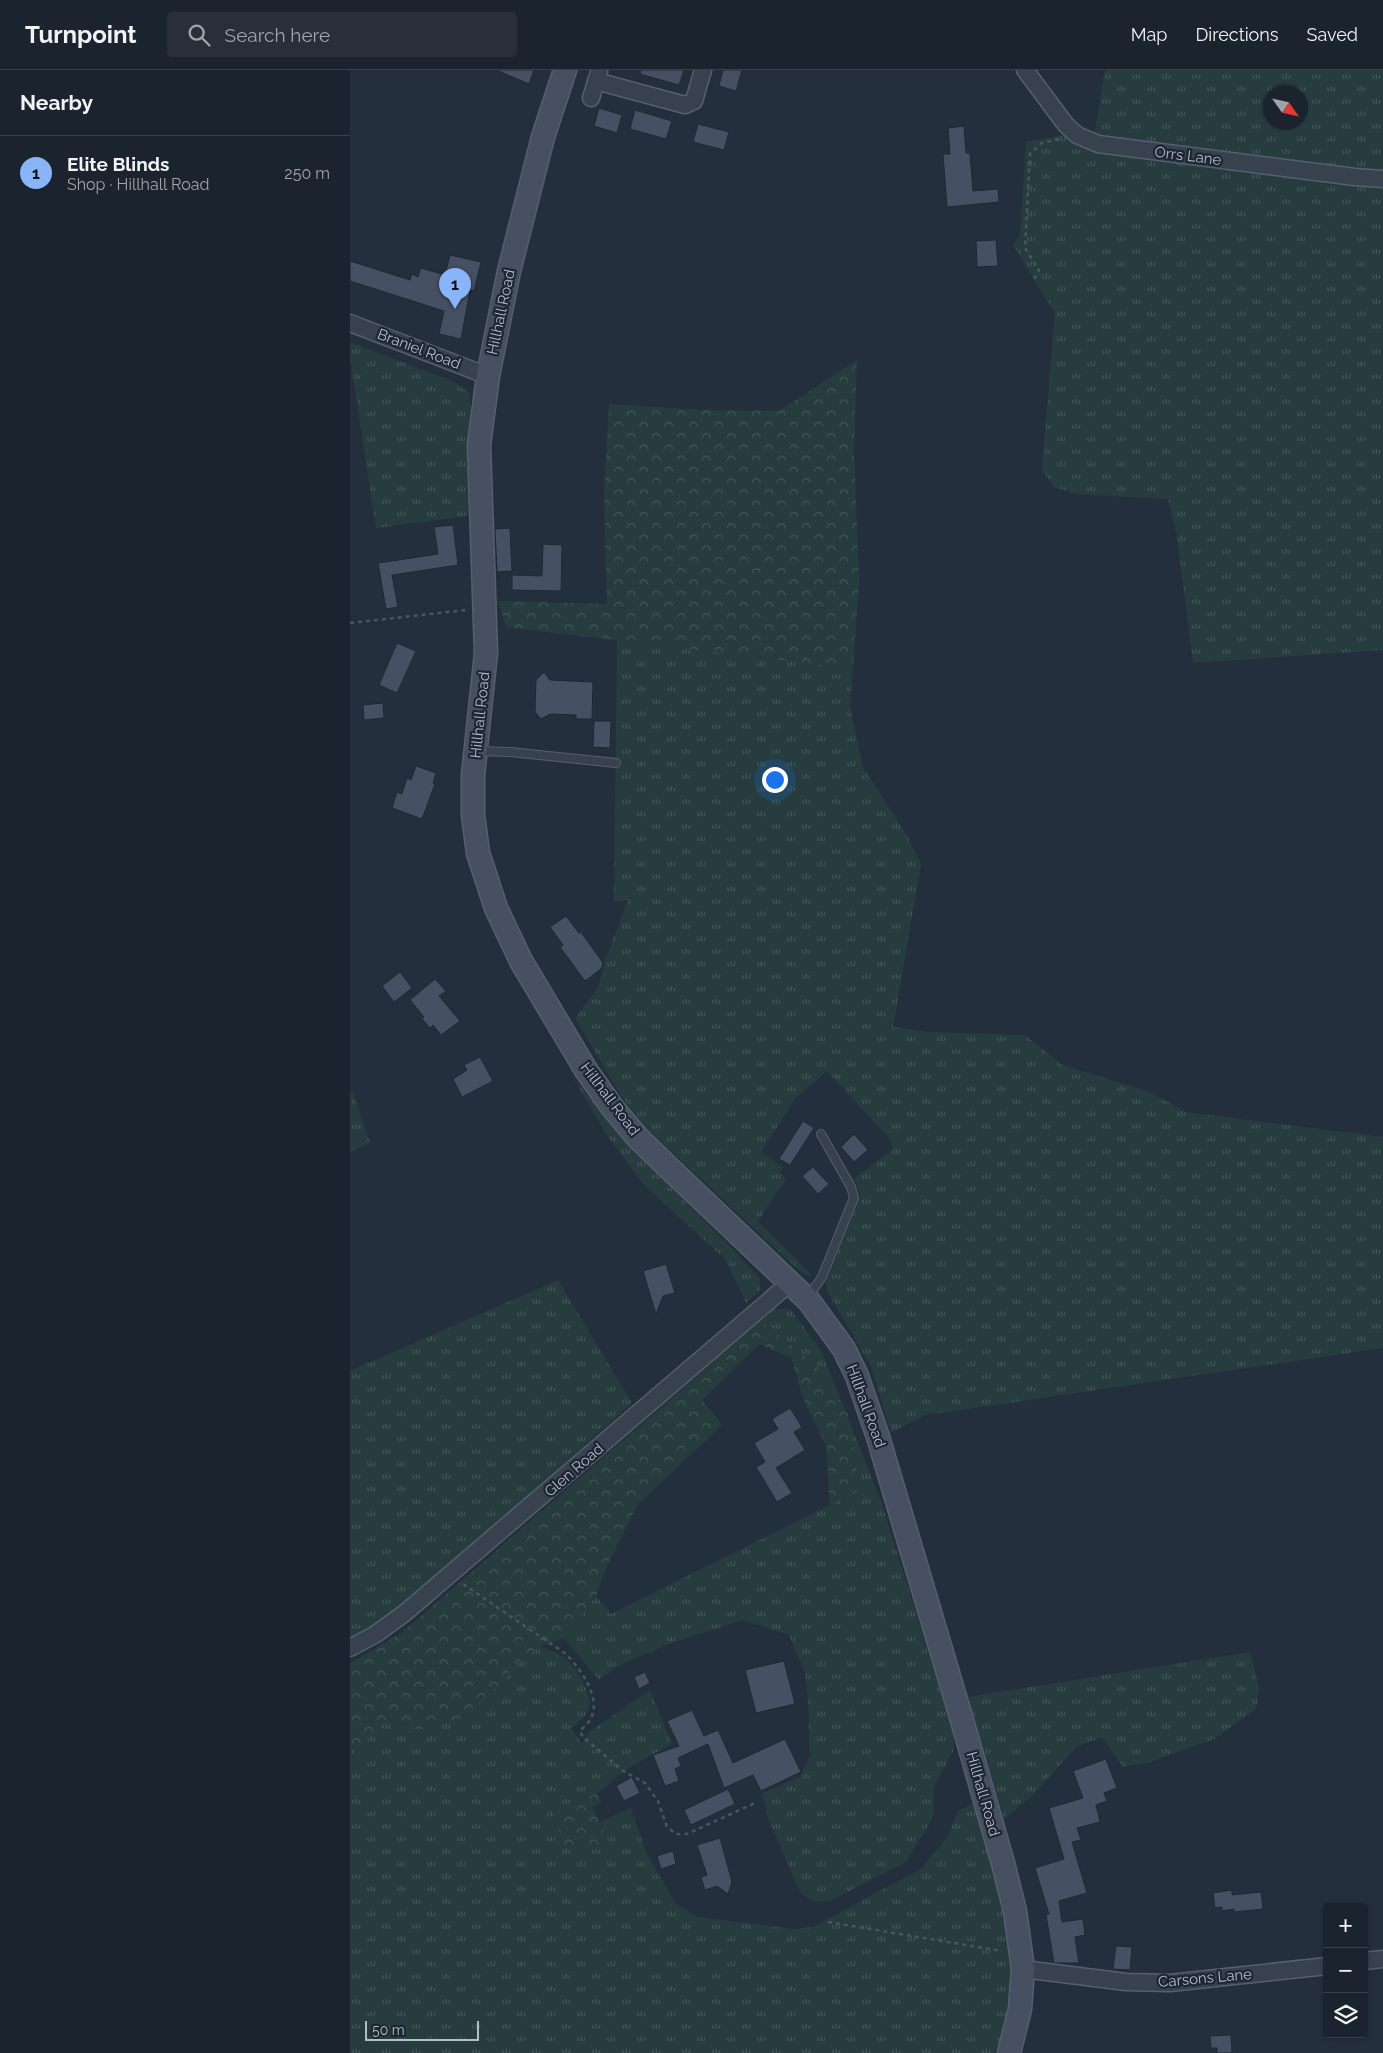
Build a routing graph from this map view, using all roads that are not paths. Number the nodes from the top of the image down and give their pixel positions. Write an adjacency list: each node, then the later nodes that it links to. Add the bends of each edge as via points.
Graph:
1 (564, 70): 8 (main road, Hillhall Road, via 543,137 509,271)
2 (703, 70): 4 (street, via 694,101 685,105)
3 (1026, 70): 6 (street, Orrs Lane, via 1066,125 1077,135 1098,144)
4 (598, 76): 5 (street)
5 (591, 98)
6 (1383, 178)
7 (350, 323): 8 (street, Braniel Road)
8 (488, 376): 9 (main road, Hillhall Road, via 479,445 485,663)
9 (476, 751): 10 (lane); 12 (main road, Hillhall Road, via 473,815 478,853 496,908 521,961 586,1070 638,1138)
10 (616, 763)
11 (821, 1134): 13 (lane, via 854,1198 822,1277)
12 (791, 1282): 13 (main road, Hillhall Road); 14 (street, Glen Road, via 406,1612)
13 (807, 1298): 17 (main road, Hillhall Road, via 844,1349 867,1402 1003,1863)
14 (350, 1648)
15 (1383, 1959): 16 (street)
16 (1368, 1961)
17 (1023, 1962): 18 (street, Carsons Lane, via 1126,1982 1170,1983); 19 (main road, Hillhall Road, via 1020,2009)
18 (1323, 1966)
19 (1009, 2053)

